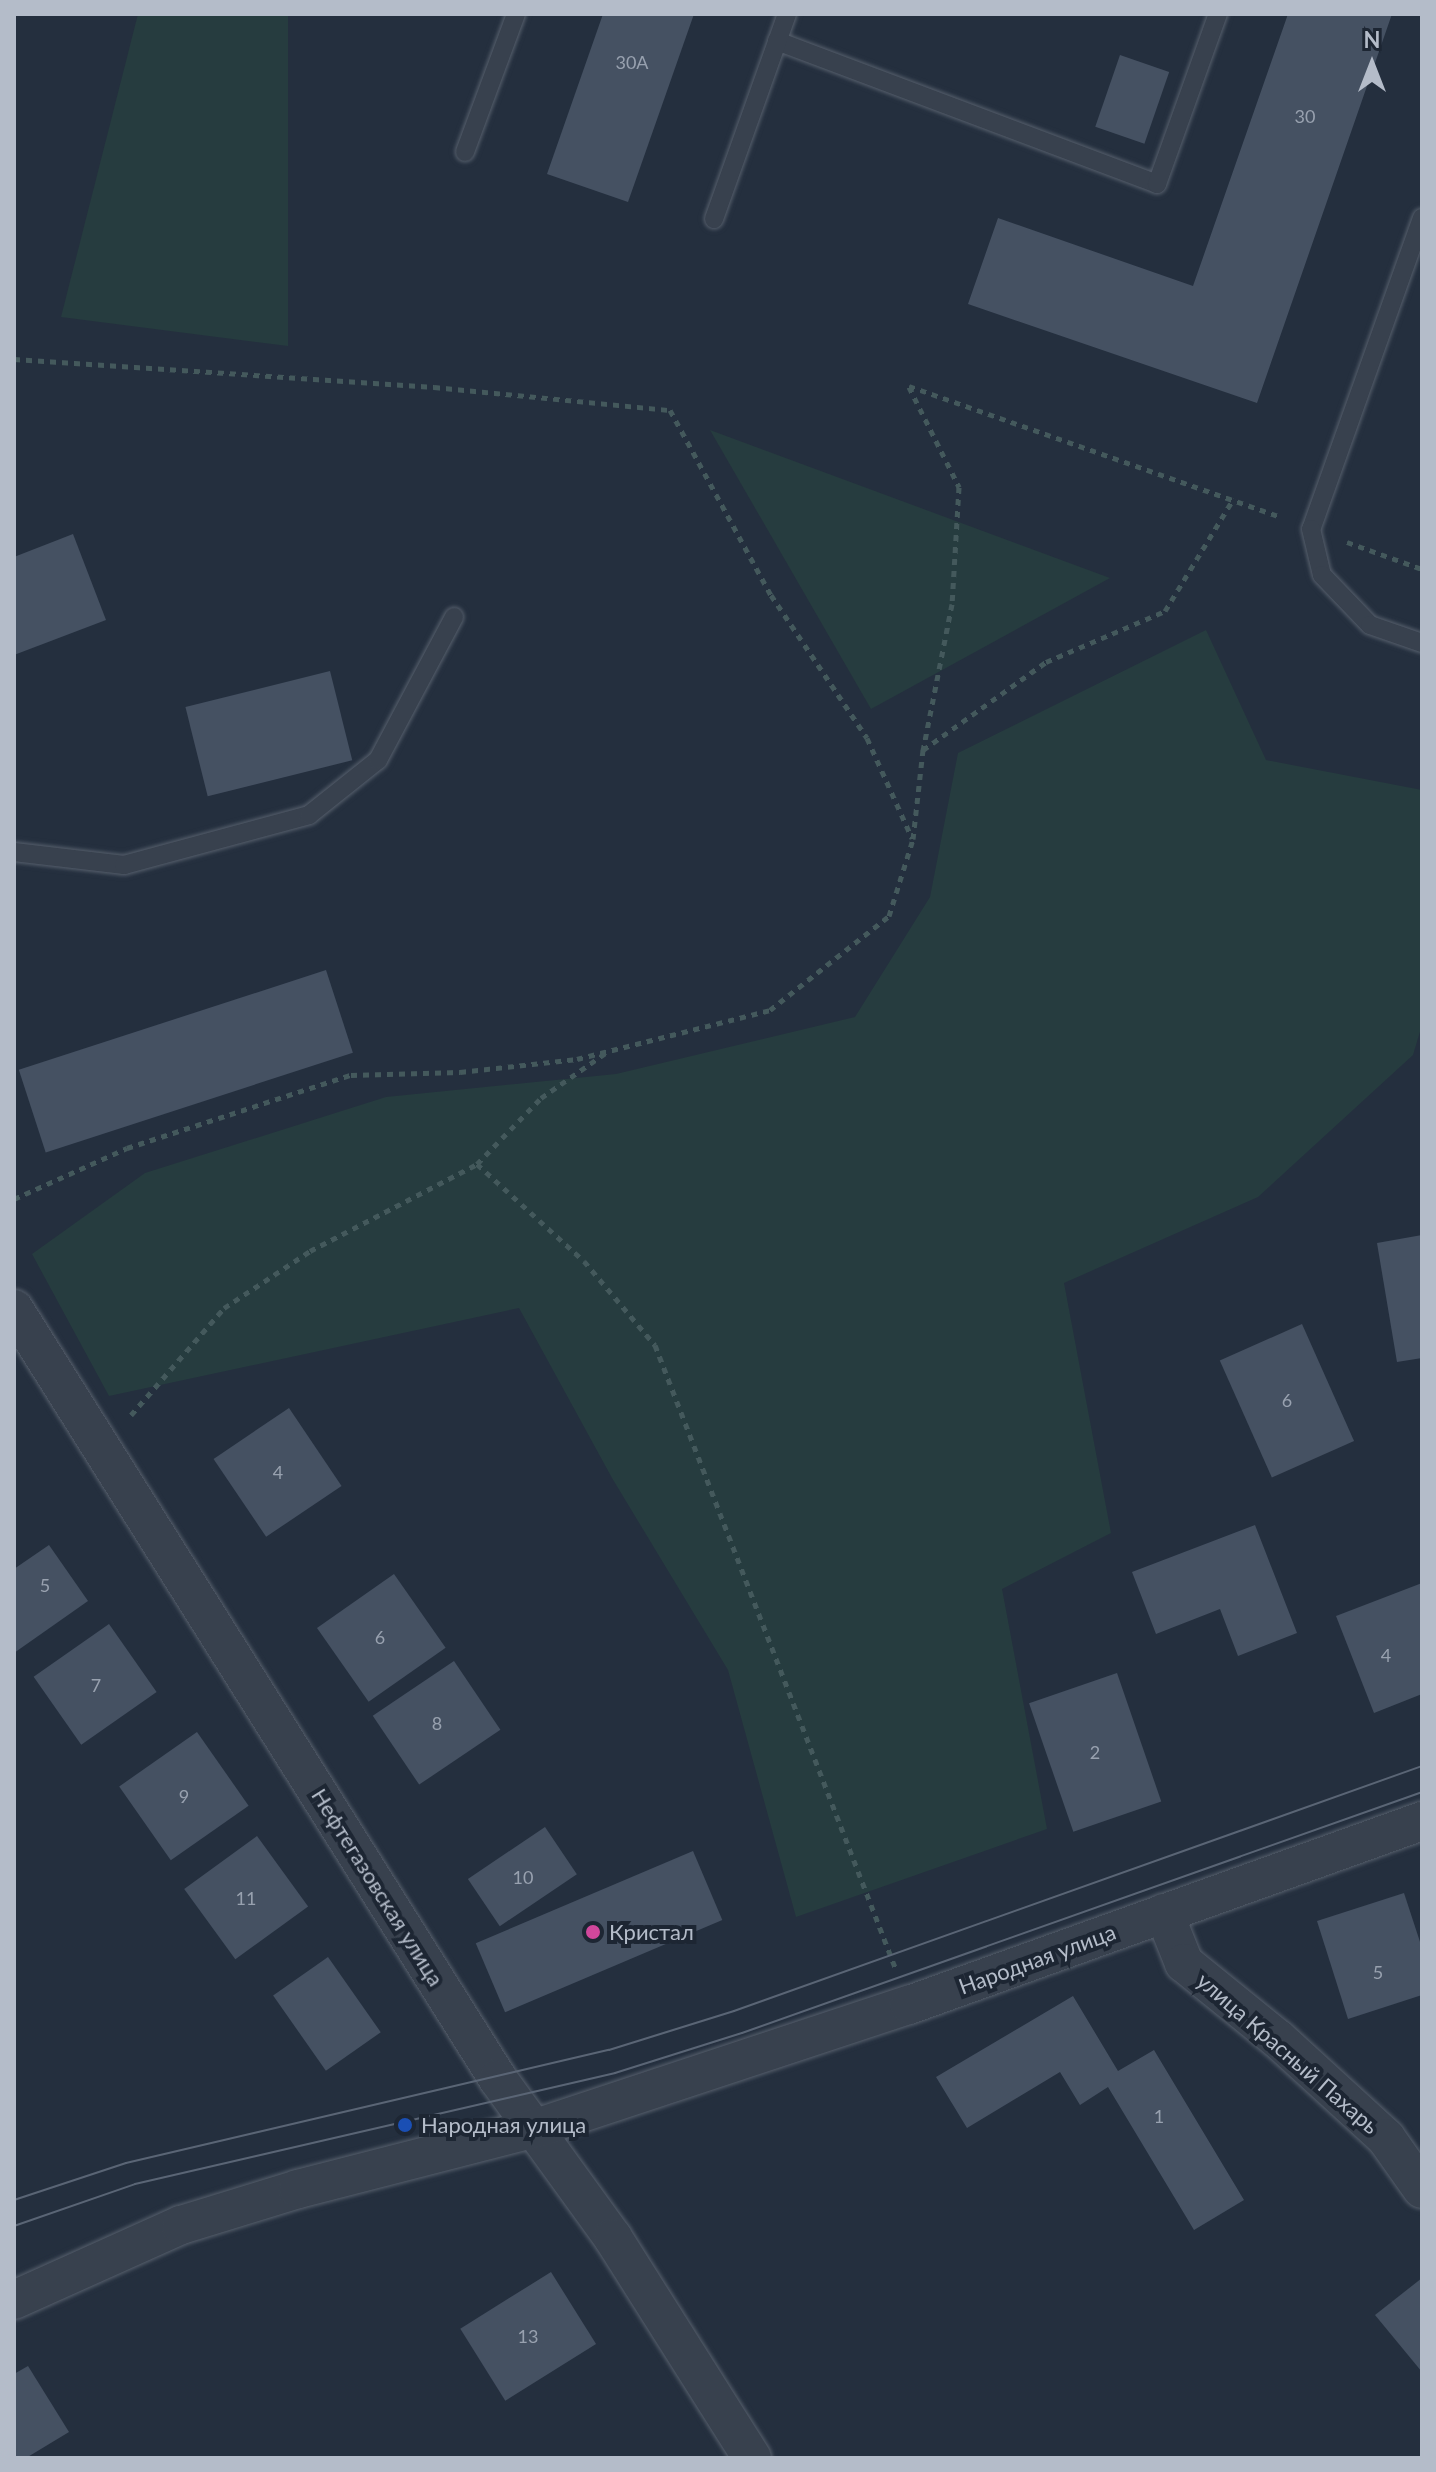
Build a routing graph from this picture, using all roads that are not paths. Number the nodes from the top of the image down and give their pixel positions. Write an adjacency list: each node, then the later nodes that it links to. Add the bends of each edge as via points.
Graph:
1 (516, 14): 5 (lane)
2 (787, 14): 4 (lane)
3 (1218, 14): 4 (lane, via 1157,184)
4 (777, 41): 7 (lane)
5 (465, 152)
6 (1422, 218): 9 (lane, via 1311,529 1322,575 1370,625)
7 (714, 219)
8 (454, 617): 10 (lane, via 378,760 309,815 124,865)
9 (1422, 643)
10 (14, 852)
11 (14, 1309): 14 (street, Нефтегазовская улица, via 498,2079)
12 (1422, 1821): 13 (street, Народная улица)
13 (1164, 1913): 14 (street, Народная улица, via 909,2005); 15 (street, улица Красный Пахарь, via 1184,1963 1278,2039 1386,2138)
14 (536, 2128): 16 (street, Народная улица, via 181,2225); 17 (street, Нефтегазовская улица, via 613,2238)
15 (1422, 2189)
16 (14, 2300)
17 (752, 2458)

